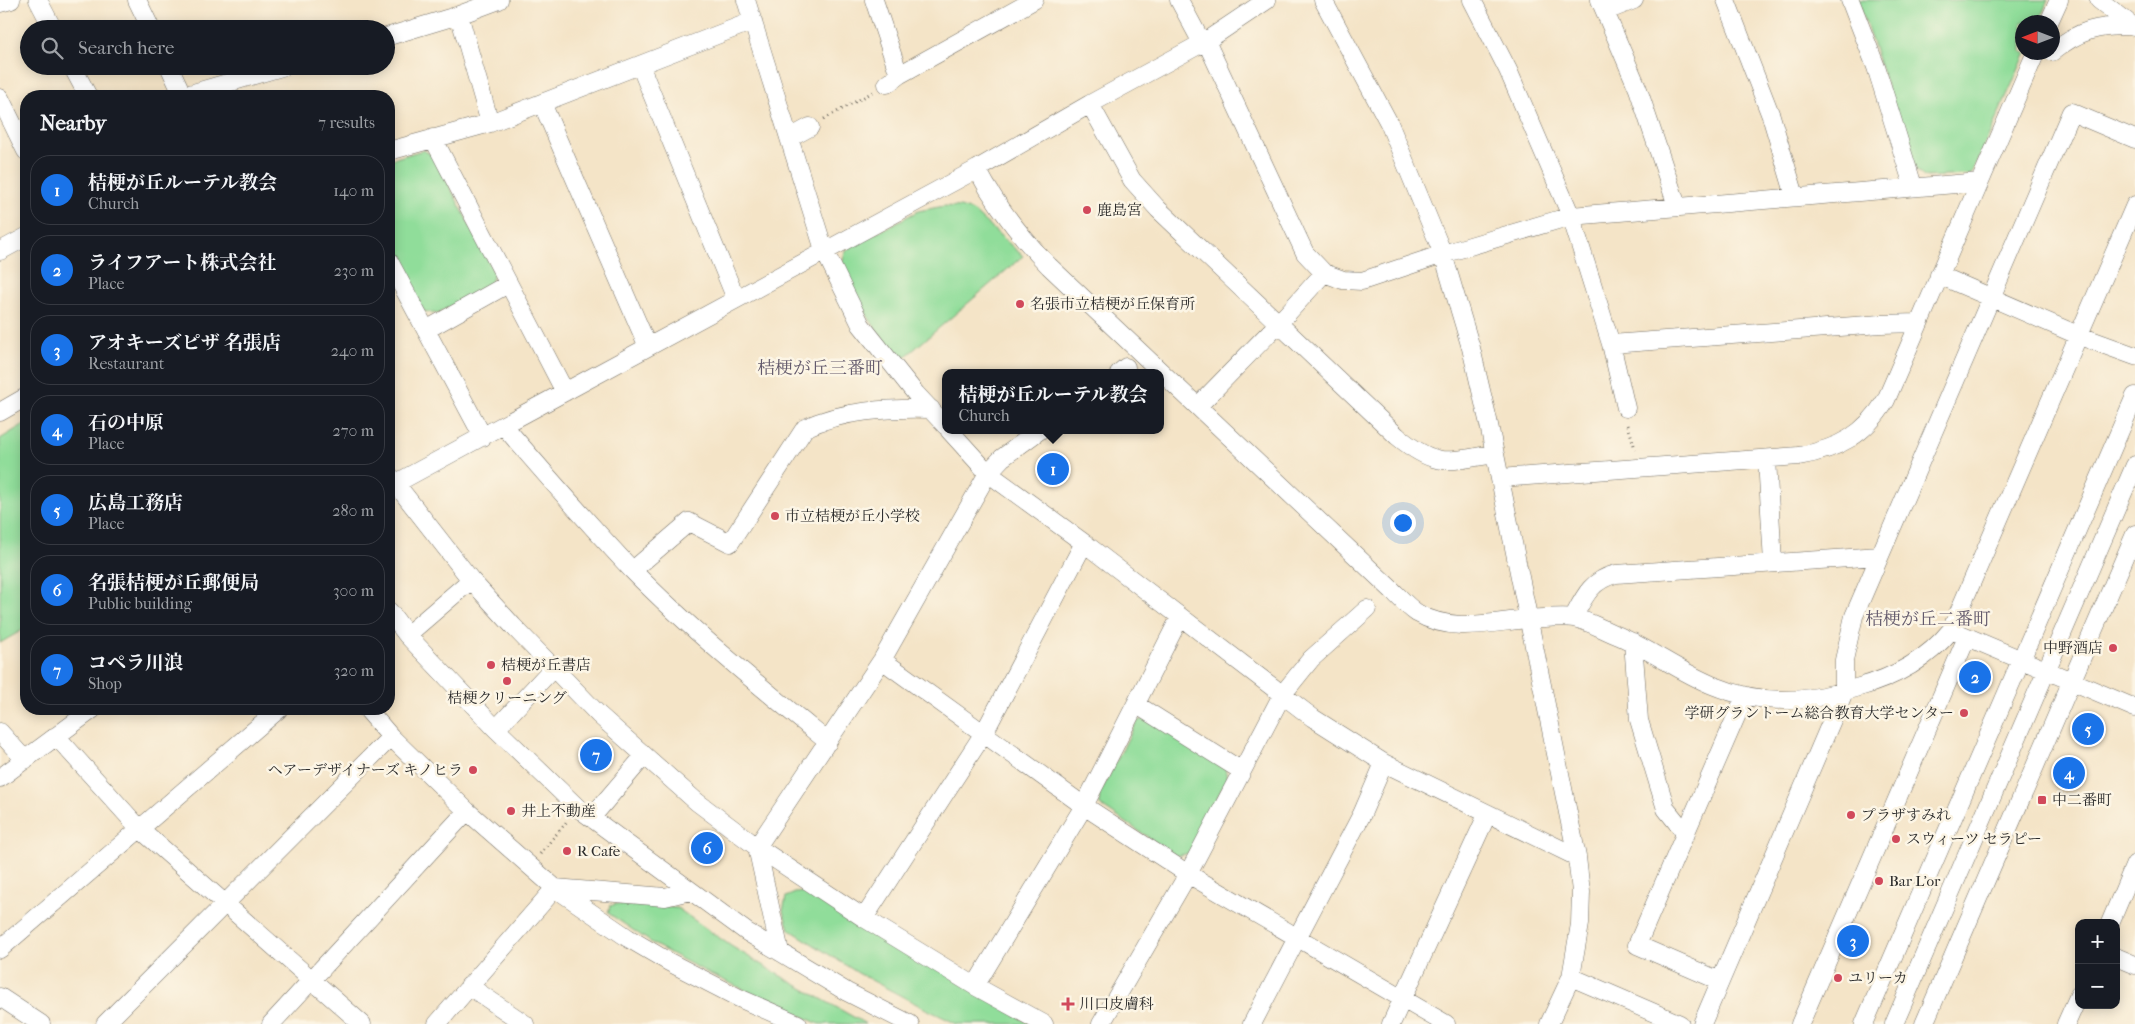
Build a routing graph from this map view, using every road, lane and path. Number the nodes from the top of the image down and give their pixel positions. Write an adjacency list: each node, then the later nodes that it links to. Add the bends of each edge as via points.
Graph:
1 (11, 0): 17 (street)
2 (38, 0): 21 (street)
3 (137, 0): 22 (street)
4 (498, 0): 19 (street)
5 (746, 0): 23 (street)
6 (874, 0): 34 (street)
7 (1034, 0): 34 (street)
8 (1179, 0): 26 (street)
9 (1267, 0): 26 (street)
10 (1323, 0): 60 (street, via 1389,123)
11 (1472, 0): 56 (street, via 1508,70)
12 (1634, 0): 18 (street)
13 (1726, 0): 53 (street, via 1771,116)
14 (1850, 0): 52 (street, via 1876,67)
15 (2058, 0): 20 (street)
16 (2099, 0): 24 (street)
17 (0, 3)
18 (1603, 6): 55 (street, via 1638,89)
19 (459, 15): 25 (street); 42 (street)
20 (2052, 15)
21 (48, 20)
22 (147, 20)
23 (753, 21): 30 (street); 46 (street)
24 (2134, 26): 27 (street, via 2107,25 2076,36)
25 (395, 34)
26 (1204, 42): 41 (street); 62 (street, via 1305,254)
27 (2060, 47)
28 (2033, 60): 35 (street)
29 (2044, 60): 35 (street)
30 (640, 64): 40 (street); 66 (street)
31 (77, 75): 36 (street)
32 (173, 75): 37 (street)
33 (254, 75): 38 (street)
34 (893, 79): 44 (path)
35 (2023, 82): 51 (street)
36 (85, 90)
37 (180, 90)
38 (203, 90)
39 (0, 98): 43 (street)
40 (542, 103): 42 (street); 72 (street)
41 (1090, 104): 50 (street); 68 (street, via 1137,186)
42 (490, 122): 45 (street)
43 (6, 124): 48 (street)
44 (810, 126): 46 (street)
45 (433, 138): 49 (street); 64 (street)
46 (790, 138): 58 (street)
47 (2135, 139): 65 (street, via 2071,112)
48 (20, 143)
49 (395, 149)
50 (977, 168): 58 (street); 74 (street, via 990,194 1024,240)
51 (1980, 182): 52 (street); 63 (street)
52 (1913, 186): 53 (street)
53 (1795, 196): 55 (street)
54 (2135, 205): 70 (street)
55 (1677, 206): 56 (street)
56 (1571, 216): 60 (street); 71 (street)
57 (20, 240): 59 (street)
58 (824, 250): 66 (street); 81 (street, via 861,325)
59 (0, 251)
60 (1443, 254): 62 (street, via 1362,281 1343,280); 88 (street, via 1471,348)
61 (395, 272): 69 (street)
62 (1324, 272): 68 (street)
63 (1939, 275): 65 (street); 67 (street)
64 (508, 284): 69 (street); 76 (street)
65 (1992, 298): 70 (street); 98 (street)
66 (736, 299): 72 (street)
67 (1918, 323): 71 (street); 89 (street, via 1886,400 1869,424 1834,447 1820,452)
68 (1278, 324): 79 (street); 88 (street, via 1397,436 1422,454 1448,461)
69 (426, 330): 87 (street)
70 (2080, 336): 73 (street); 107 (street)
71 (1611, 344): 80 (street)
72 (648, 347): 76 (street)
73 (2135, 356)
74 (1159, 369)
75 (1164, 374): 79 (street)
76 (566, 392): 84 (street)
77 (2135, 396): 112 (street)
78 (20, 400): 82 (street)
79 (1198, 406): 106 (street, via 1416,612 1430,619 1467,626)
80 (1626, 408): 91 (path, via 1625,415)
81 (930, 409): 83 (street); 100 (street, via 898,408 825,418 805,428 730,543 689,522)
82 (0, 412)
83 (942, 422)
84 (504, 426): 87 (street); 100 (street)
85 (953, 434): 92 (street)
86 (1035, 434): 92 (street, via 1002,458)
87 (483, 437): 94 (street)
88 (1494, 454): 93 (street)
89 (1766, 459): 91 (street); 99 (street)
90 (2135, 465): 114 (street)
91 (1640, 467): 93 (street)
92 (988, 473): 97 (street); 111 (street)
93 (1500, 478): 106 (street)
94 (395, 480)
95 (395, 488): 101 (street)
96 (2135, 534): 115 (street)
97 (1084, 543): 103 (street); 126 (street)
98 (1878, 556): 99 (street); 116 (street, via 1852,624 1844,660)
99 (1773, 563): 104 (street, via 1605,577 1588,590)
100 (633, 570): 129 (street, via 699,634)
101 (471, 580): 108 (street); 113 (street)
102 (1368, 609): 117 (street, via 1311,659)
103 (1180, 617): 117 (street); 119 (street)
104 (1574, 618): 106 (street); 110 (street)
105 (395, 619): 108 (street)
106 (1530, 619): 142 (street)
107 (1951, 630): 109 (street); 116 (street, via 1939,645 1896,674)
108 (407, 635): 124 (street)
109 (1967, 637): 112 (street); 181 (street)
110 (1633, 642): 118 (street, via 1713,686); 140 (street, via 1639,720 1666,809)
111 (882, 660): 126 (street); 129 (street)
112 (2021, 661): 114 (street); 182 (street)
113 (553, 668): 124 (street); 130 (street)
114 (2045, 671): 115 (street); 183 (street)
115 (2071, 681): 120 (street); 184 (street)
116 (1844, 692): 118 (street, via 1777,701); 158 (street)
117 (1282, 695): 132 (street); 133 (street)
118 (1745, 696): 140 (street)
119 (1137, 705): 133 (street); 135 (street)
120 (2135, 708)
121 (85, 715): 127 (street)
122 (272, 715): 139 (street)
123 (372, 715): 128 (street)
124 (496, 729): 137 (street)
125 (0, 732): 131 (street)
126 (984, 733): 135 (street); 149 (street)
127 (56, 736): 131 (street); 139 (street)
128 (391, 737): 136 (street); 148 (street)
129 (828, 742): 141 (street)
130 (644, 756): 137 (street); 141 (street, via 697,802)
131 (25, 760): 134 (street)
132 (1384, 763): 138 (street); 151 (street, via 1362,814)
133 (1242, 771): 145 (street)
134 (0, 778)
135 (1084, 806): 145 (street); 160 (street)
136 (467, 811): 144 (street); 157 (street)
137 (585, 813): 144 (path); 147 (street)
138 (1487, 815): 142 (street); 162 (street)
139 (139, 828): 148 (street); 152 (street)
140 (1686, 834): 158 (street, via 1637,945)
141 (757, 847): 149 (street); 153 (street)
142 (1577, 857): 156 (street, via 1580,924)
143 (2135, 864): 150 (street)
144 (531, 866): 146 (street)
145 (1188, 874): 151 (street); 174 (street)
146 (554, 888): 147 (street, via 665,897); 159 (street); 164 (street, via 628,938)
147 (690, 891): 153 (street)
148 (225, 903): 157 (street); 166 (street)
149 (864, 918): 160 (street)
150 (2112, 919)
151 (1297, 938): 162 (street); 175 (street)
152 (0, 949)
153 (780, 952): 172 (street, via 847,992)
154 (2120, 959): 155 (street)
155 (2135, 965)
156 (1571, 977): 178 (street); 179 (street)
157 (312, 979): 167 (street); 168 (street)
158 (1720, 981): 180 (street)
159 (469, 986): 169 (street); 170 (street)
160 (975, 986): 173 (street)
161 (0, 997): 165 (street)
162 (1403, 998): 176 (street); 177 (street)
163 (2075, 1004): 185 (street)
164 (769, 1018): 171 (street)
165 (41, 1024)
166 (105, 1024)
167 (271, 1024)
168 (362, 1024)
169 (437, 1024)
170 (525, 1024)
171 (798, 1024)
172 (910, 1024)
173 (1044, 1024)
174 (1101, 1024)
175 (1252, 1024)
176 (1391, 1024)
177 (1446, 1024)
178 (1549, 1024)
179 (1680, 1024)
180 (1702, 1024)
181 (1800, 1024)
182 (1864, 1024)
183 (1894, 1024)
184 (1924, 1024)
185 (2066, 1024)

